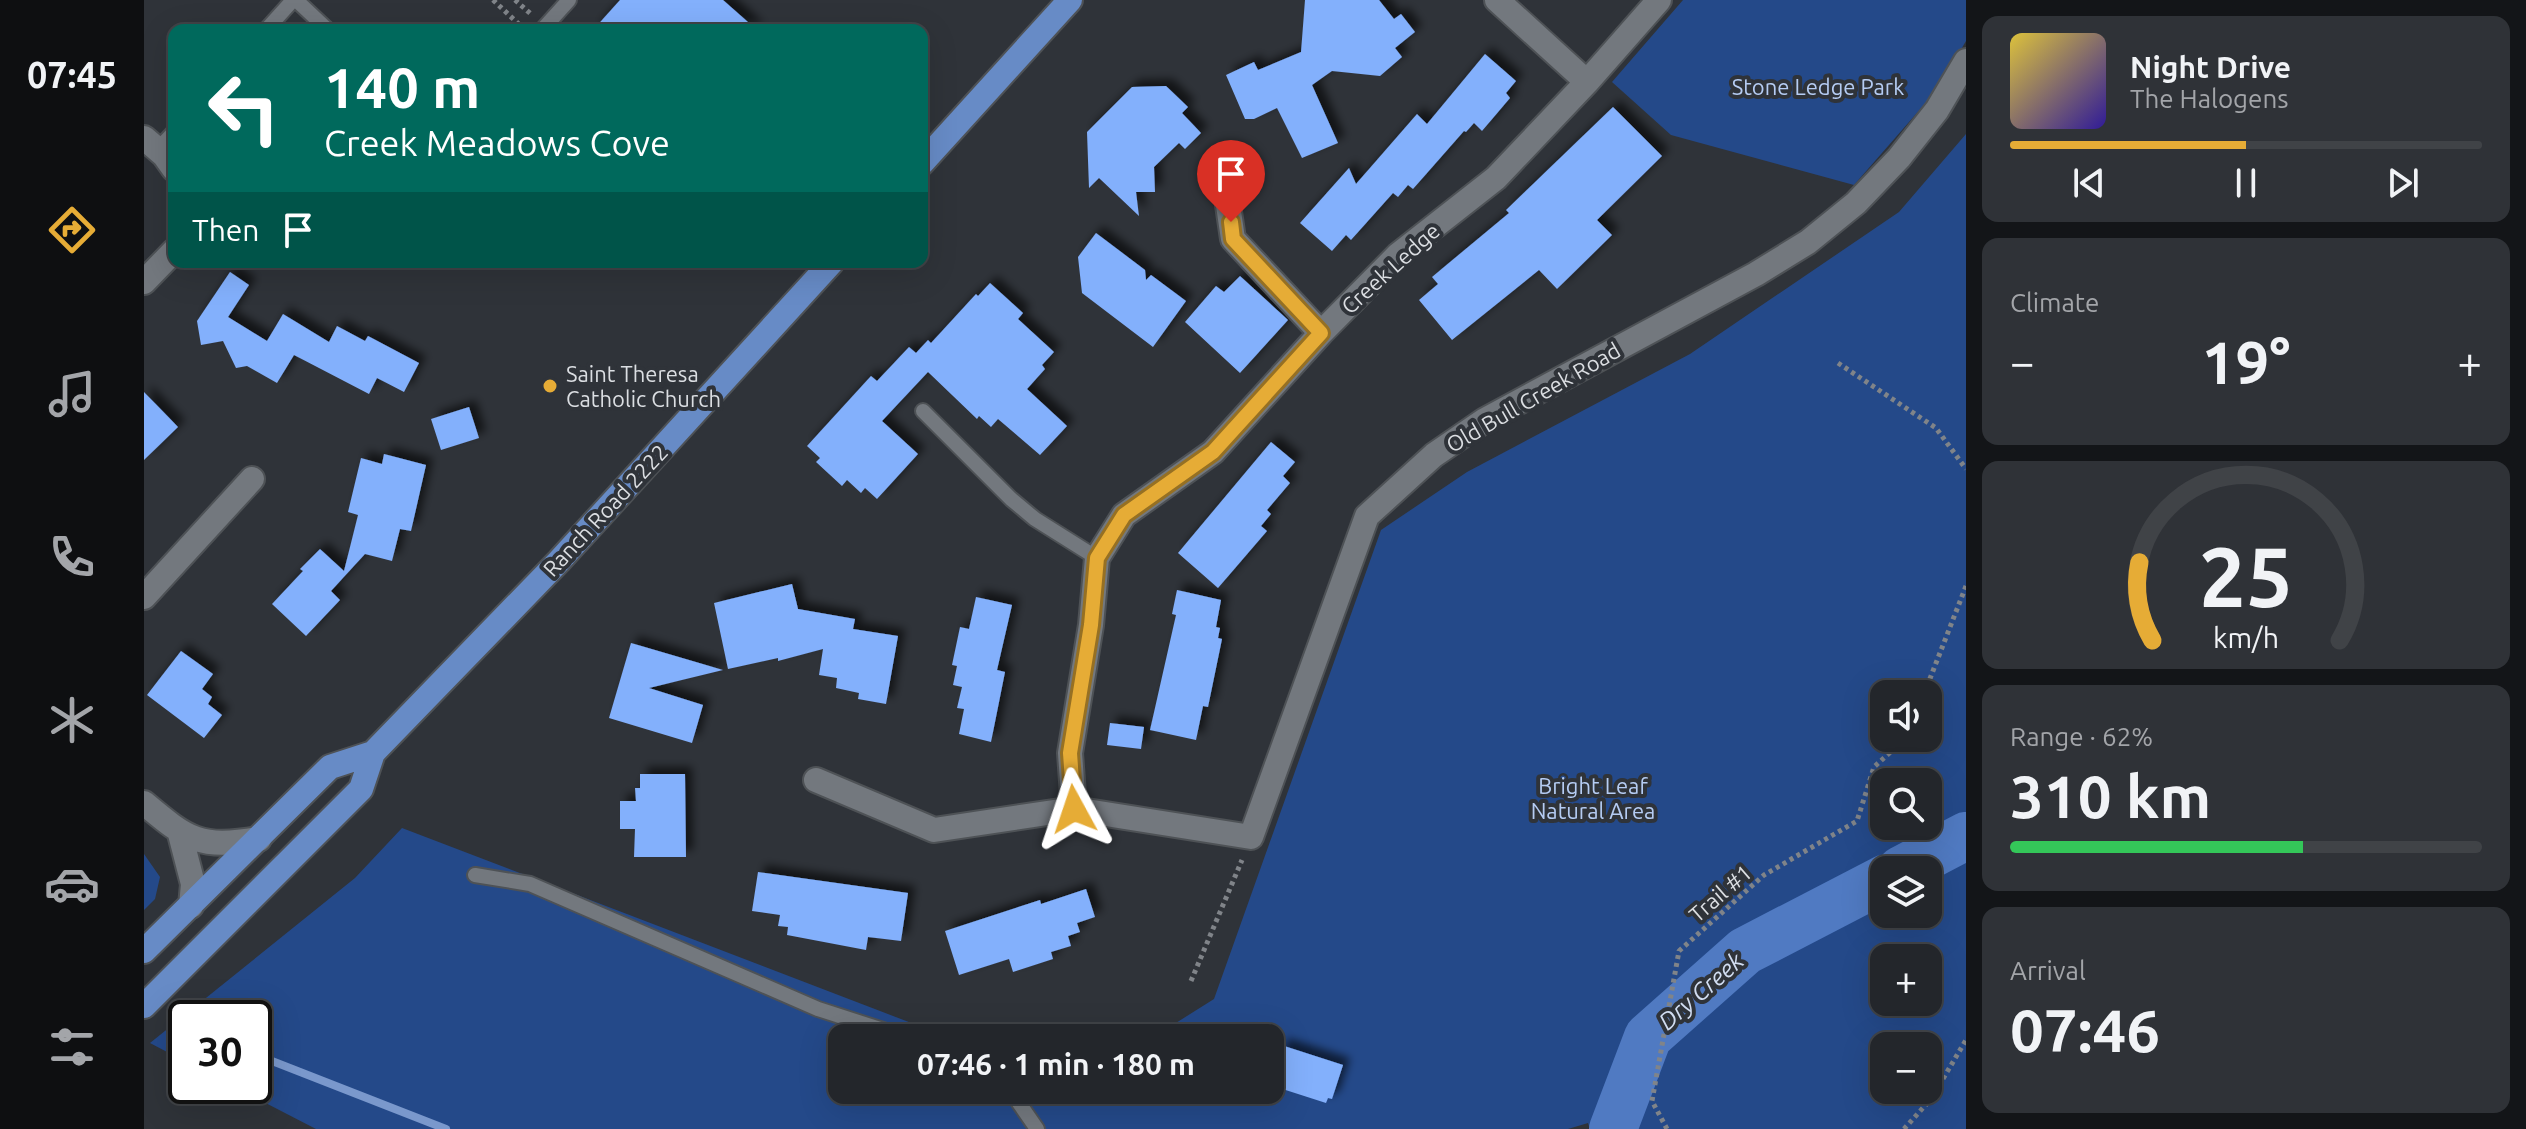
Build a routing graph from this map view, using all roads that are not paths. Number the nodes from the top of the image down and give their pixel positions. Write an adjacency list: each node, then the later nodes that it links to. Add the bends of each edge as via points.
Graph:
1 (294, 0): 6 (lane); 7 (lane)
2 (569, 0): 8 (lane)
3 (1070, 0): 12 (main road)
4 (1497, 0): 10 (street)
5 (1659, 0): 10 (street, Creek Ledge)
6 (272, 24)
7 (321, 24)
8 (547, 24)
9 (1966, 61): 26 (street, Old Bull Creek Road, via 1899,158 1808,242 1485,420 1434,455 1367,516 1251,837)
10 (1587, 82): 18 (street, Creek Ledge, via 1496,178 1398,255)
11 (158, 140): 13 (street)
12 (928, 156)
13 (168, 158)
14 (1228, 205): 18 (street, via 1233,239)
15 (168, 257): 17 (street)
16 (827, 268): 23 (main road, Ranch Road 2222, via 559,561)
17 (144, 282)
18 (1321, 333): 21 (street, Creek Ledge, via 1213,452 1124,515)
19 (923, 411): 21 (lane, via 1011,499)
20 (252, 479): 22 (street)
21 (1097, 558): 26 (street, Creek Ledge, via 1070,753)
22 (144, 597)
23 (373, 753): 28 (main road, Ranch Road 2222, via 330,767); 32 (main road, Ranch Road 2222, via 361,789)
24 (816, 780): 26 (street, via 934,830)
25 (144, 803): 27 (street)
26 (1074, 809)
27 (180, 834): 28 (street, via 225,843); 30 (street, via 193,884)
28 (259, 839): 30 (main road, Ranch Road 2222)
29 (475, 875): 33 (lane, via 530,884 818,1009)
30 (191, 906): 31 (main road, Ranch Road 2222)
31 (144, 951)
32 (144, 1006)
33 (865, 1024)
34 (1020, 1104): 35 (lane)
35 (1037, 1129)

